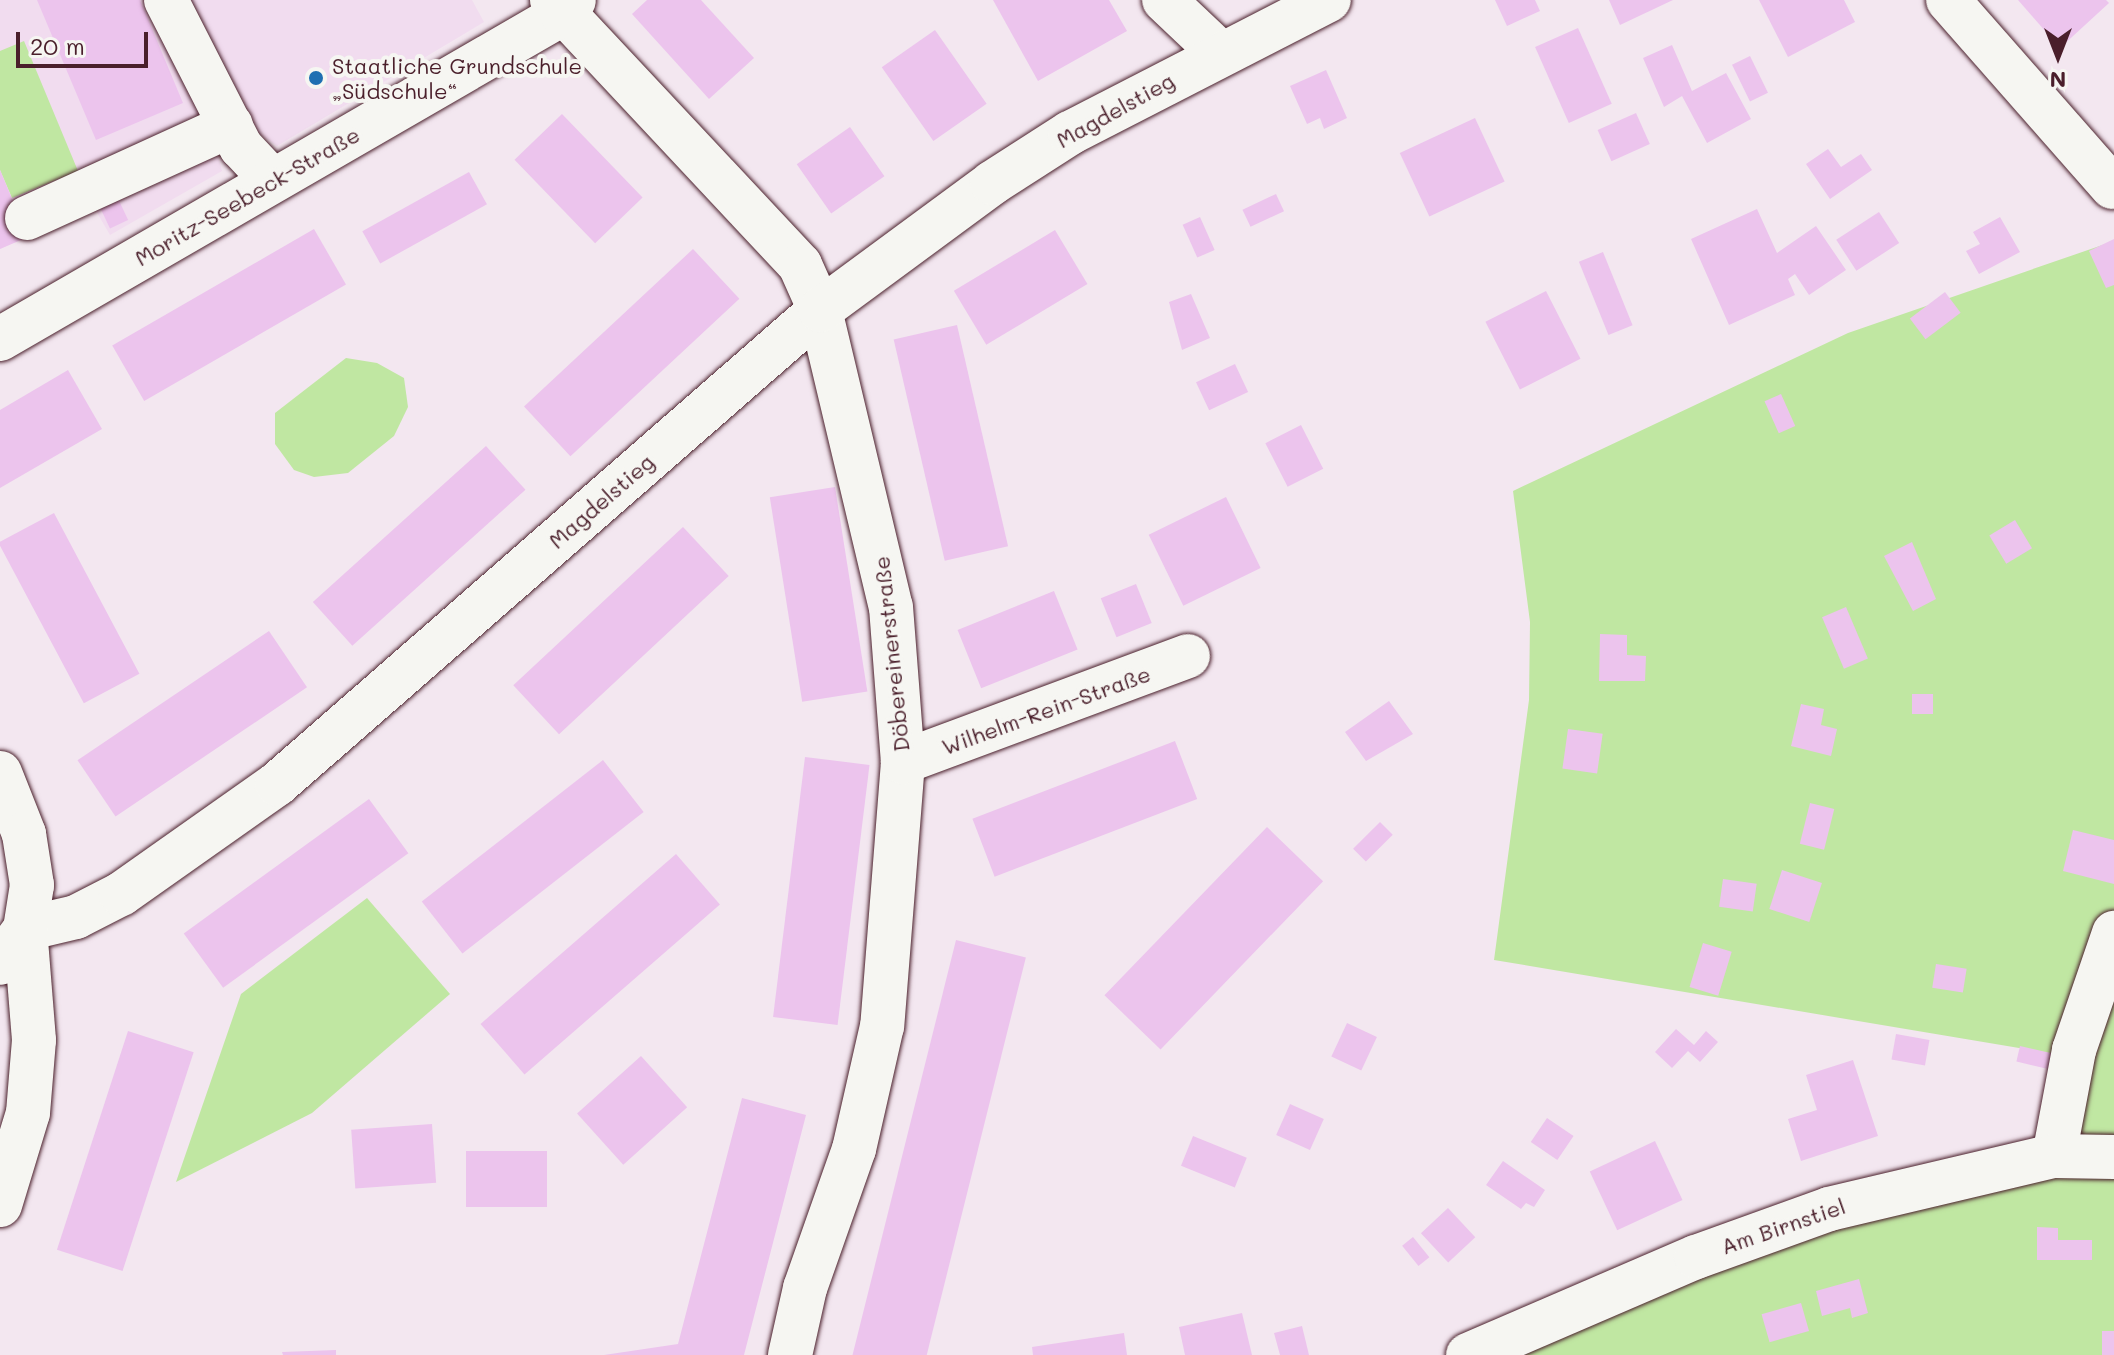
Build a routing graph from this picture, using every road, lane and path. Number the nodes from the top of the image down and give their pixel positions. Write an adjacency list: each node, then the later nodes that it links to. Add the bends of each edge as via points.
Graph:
1 (166, 0): 7 (street)
2 (1164, 0): 6 (street)
3 (1329, 0): 6 (street, Magdelstieg)
4 (1948, 0): 9 (street)
5 (563, 5): 8 (street, Moritz-Seebeck-Straße); 11 (street, Döbereinerstraße, via 800,265)
6 (1220, 53): 11 (street, Magdelstieg, via 1005,174)
7 (231, 125): 8 (street); 10 (street)
8 (272, 180): 12 (street, Moritz-Seebeck-Straße)
9 (2112, 187)
10 (27, 218)
11 (820, 310): 14 (street, Döbereinerstraße, via 891,607); 17 (street, Magdelstieg, via 277,784 121,894)
12 (0, 339)
13 (1188, 656): 14 (street, Wilhelm-Rein-Straße)
14 (903, 762): 21 (street, Döbereinerstraße, via 882,1026 854,1149 805,1288)
15 (0, 773): 17 (street, via 30,872)
16 (2114, 933): 18 (street, via 2074,1050)
17 (12, 946): 20 (street, via 33,1025 28,1113)
18 (2054, 1156): 19 (street, Am Birnstiel); 22 (street, Am Birnstiel, via 1829,1209 1696,1257)
19 (2114, 1157)
20 (0, 1205)
21 (790, 1355)
22 (1468, 1355)

